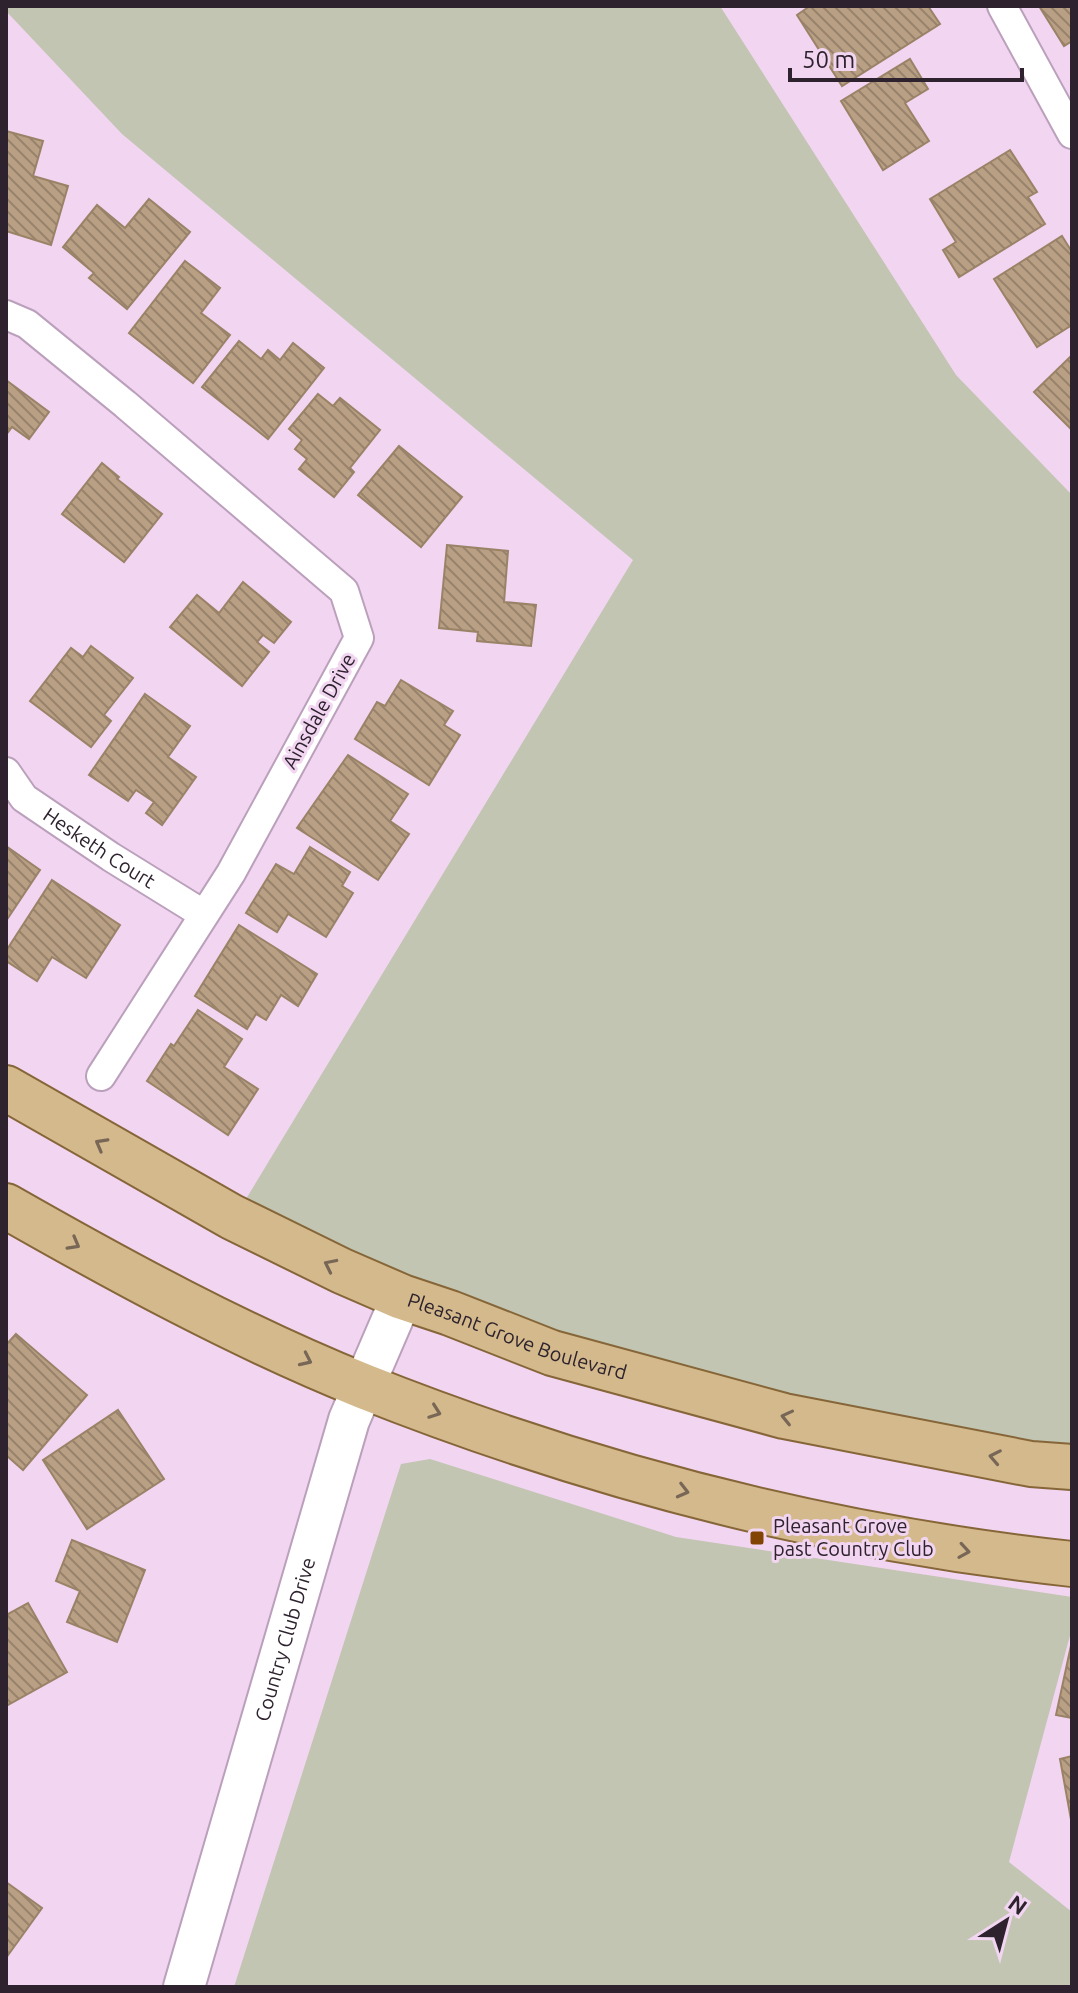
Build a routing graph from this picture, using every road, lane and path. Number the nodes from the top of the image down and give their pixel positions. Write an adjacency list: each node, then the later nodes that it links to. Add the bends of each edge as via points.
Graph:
1 (1002, 6): 2 (street)
2 (1072, 134)
3 (6, 315): 5 (street, Ainsdale Drive, via 27,324 125,404 344,591 359,638 231,873)
4 (6, 772): 5 (street, Hesketh Court, via 24,798)
5 (203, 914): 6 (street, Ainsdale Drive)
6 (101, 1076)
7 (6, 1088): 9 (main road, Pleasant Grove Boulevard, one-way to 7, via 232,1217)
8 (6, 1206): 10 (main road, one-way to 10, via 126,1273)
9 (402, 1297): 10 (street, Country Club Drive); 11 (main road, Pleasant Grove Boulevard, one-way to 9, via 1031,1464 784,1416 552,1353)
10 (362, 1385): 12 (main road, one-way to 12, via 530,1446 762,1511 906,1542); 13 (street, Country Club Drive)
11 (1072, 1467)
12 (1072, 1564)
13 (184, 1987)

